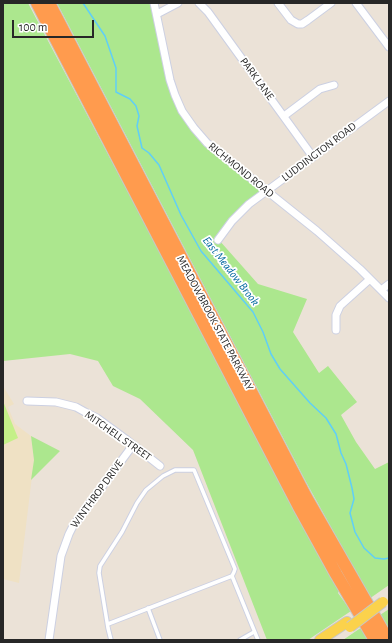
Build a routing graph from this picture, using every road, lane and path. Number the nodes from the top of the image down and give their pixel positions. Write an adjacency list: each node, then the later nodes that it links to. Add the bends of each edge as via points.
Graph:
1 (37, 3): 38 (highway, MEADOWBROOK STATE PARKWAY, via 298,505)
2 (49, 3): 39 (highway, MEADOWBROOK STATE PARKWAY, via 306,497)
3 (154, 3): 9 (street, RICHMOND ROAD)
4 (178, 3): 9 (street)
5 (199, 3): 13 (street, PARK LANE)
6 (278, 3): 7 (street, via 291,20 298,24 302,24)
7 (331, 3)
8 (356, 3): 10 (street)
9 (156, 14): 15 (street, RICHMOND ROAD, via 174,95 182,111 207,142)
10 (389, 47)
11 (334, 85): 13 (street, via 320,89)
12 (389, 101): 14 (street, LUDDINGTON ROAD)
13 (284, 116): 14 (street, PARK LANE)
14 (313, 157): 15 (street, LUDDINGTON ROAD)
15 (266, 191): 16 (street, LUDDINGTON ROAD, via 232,221); 17 (street, RICHMOND ROAD, via 317,231)
16 (218, 240)
17 (370, 279): 19 (street, RICHMOND ROAD); 21 (street, via 340,306 336,315)
18 (389, 284): 19 (street)
19 (381, 290): 20 (street, RICHMOND ROAD)
20 (389, 298)
21 (336, 330)
22 (27, 401): 23 (street, MITCHELL STREET, via 56,402 76,407 97,418)
23 (133, 445): 24 (street, MITCHELL STREET); 31 (street, WINTHROP DRIVE, via 69,534 61,556)
24 (160, 466)
25 (232, 576): 27 (lane); 28 (lane, via 235,569 194,470 175,470 164,476 142,496 100,566); 30 (lane)
26 (386, 600): 29 (main road, bridge)
27 (148, 608): 28 (lane); 33 (lane)
28 (108, 624): 32 (lane)
29 (349, 625): 36 (main road); 37 (main road)
30 (254, 632): 34 (lane); 35 (lane)
31 (49, 640)
32 (111, 640)
33 (160, 640)
34 (240, 640)
35 (258, 640)
36 (320, 640)
37 (331, 640)
38 (374, 640)
39 (388, 640)

